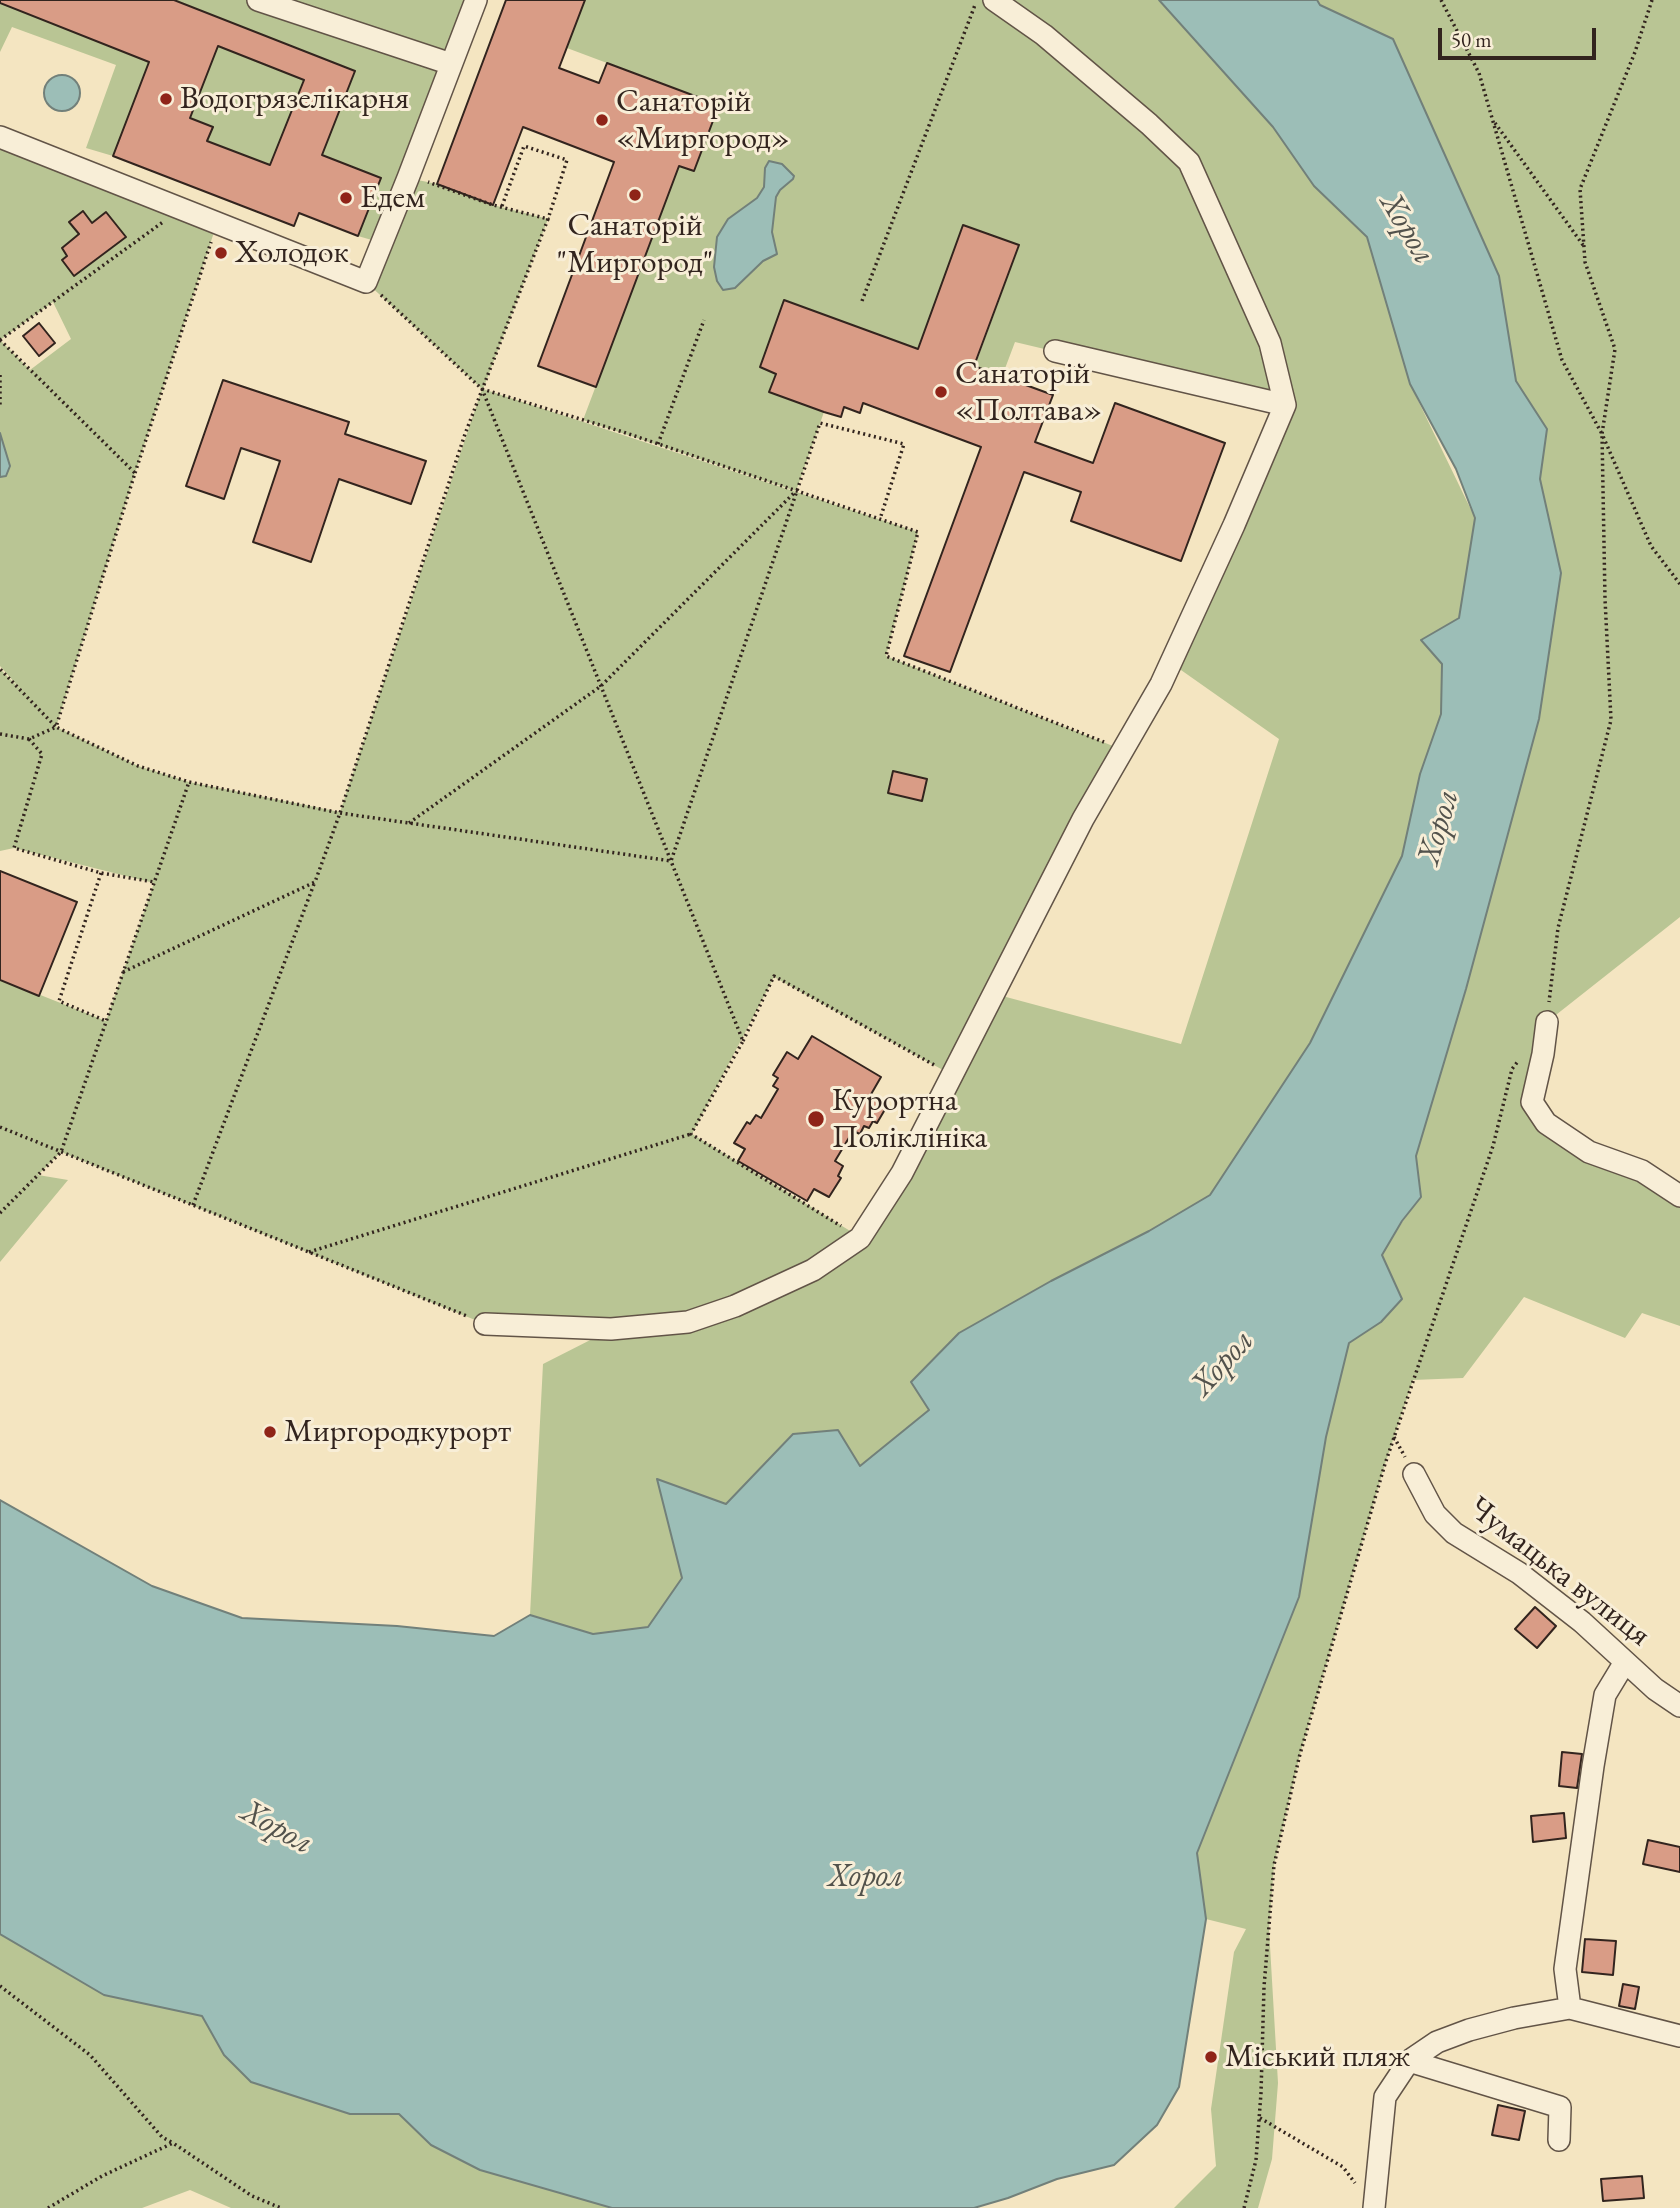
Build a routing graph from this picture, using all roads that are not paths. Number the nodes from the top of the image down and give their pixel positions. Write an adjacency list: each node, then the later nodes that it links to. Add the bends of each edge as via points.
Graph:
1 (258, 0): 4 (street)
2 (476, 0): 4 (street)
3 (994, 0): 7 (street, via 1038,30 1189,162 1270,343)
4 (451, 64): 5 (street, via 366,282)
5 (0, 137)
6 (1055, 351): 7 (street)
7 (1285, 405): 10 (street, via 1161,684 1083,819 902,1173 860,1238 813,1270 688,1322 611,1329)
8 (1547, 1022): 9 (street, via 1532,1102 1546,1123 1589,1152 1642,1171)
9 (1680, 1196)
10 (485, 1324)
11 (1415, 1474): 12 (street, Чумацька вулиця, via 1435,1514 1454,1533 1519,1573)
12 (1625, 1662): 13 (street, Чумацька вулиця); 14 (street, via 1605,1695 1593,1766 1565,1969)
13 (1680, 1706)
14 (1570, 2008): 15 (street); 16 (street, via 1469,2030 1437,2042)
15 (1680, 2036)
16 (1409, 2061): 17 (street, via 1560,2107); 18 (street, via 1385,2097)
17 (1559, 2140)
18 (1374, 2208)

